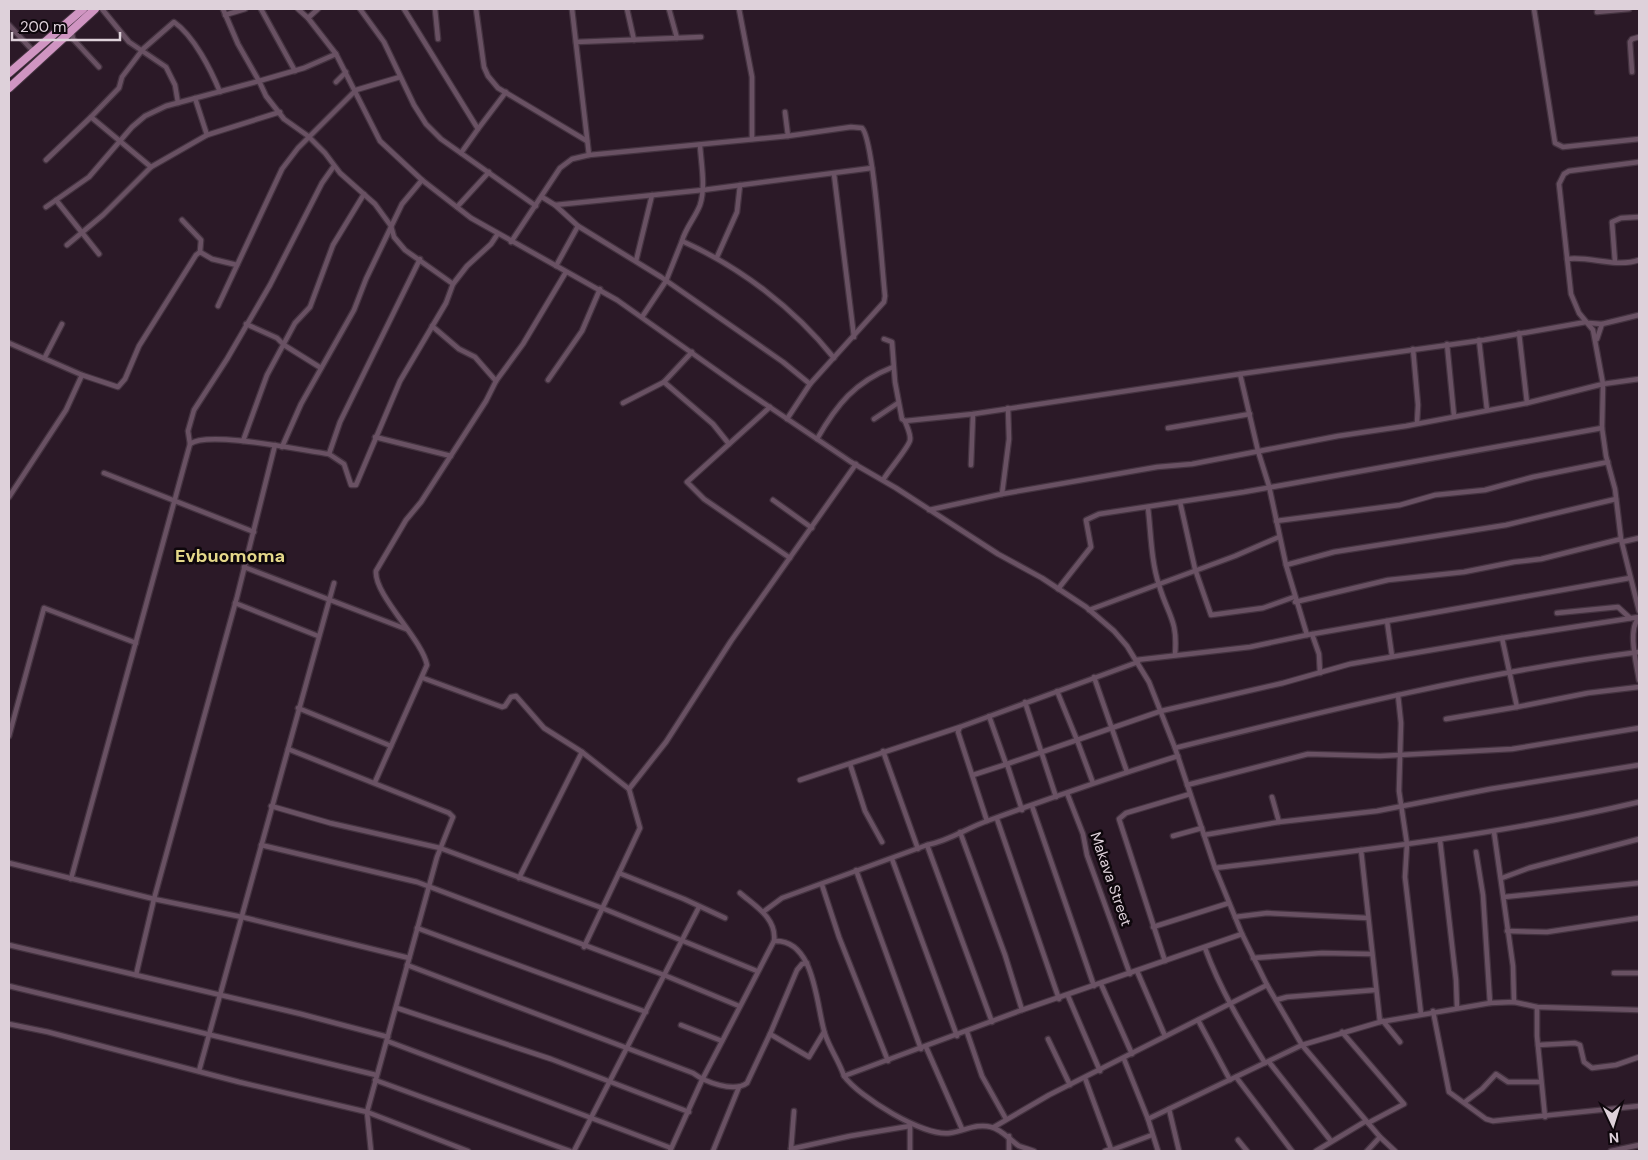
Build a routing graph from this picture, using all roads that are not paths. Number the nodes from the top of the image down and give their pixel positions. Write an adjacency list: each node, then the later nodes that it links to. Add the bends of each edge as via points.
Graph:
1 (83, 9): 22 (highway)
2 (95, 9): 24 (highway)
3 (102, 9): 31 (street, via 129,42)
4 (223, 9): 20 (street)
5 (245, 9): 20 (street)
6 (261, 9): 35 (street)
7 (298, 9): 21 (street)
8 (318, 9): 21 (street)
9 (360, 9): 39 (street, via 384,42)
10 (404, 9): 51 (street)
11 (435, 9): 28 (street)
12 (476, 9): 45 (street, via 484,67 488,76)
13 (572, 9): 30 (street)
14 (627, 9): 29 (street)
15 (669, 9): 26 (street)
16 (738, 9): 55 (street, via 752,78)
17 (1534, 9): 56 (street, via 1555,143 1563,148)
18 (1629, 9): 19 (street)
19 (1597, 12)
20 (225, 15): 40 (street)
21 (308, 18): 33 (street)
22 (67, 23): 24 (street); 32 (highway)
23 (9, 25): 32 (street)
24 (73, 30): 34 (street, via 73,39); 42 (highway)
25 (701, 37): 26 (street)
26 (677, 38): 29 (street)
27 (1639, 38): 37 (street, via 1630,42)
28 (438, 39)
29 (634, 40): 30 (street)
30 (576, 42): 57 (street)
31 (143, 49): 44 (street, via 174,22 211,70); 47 (street, via 166,67 175,85); 50 (street, via 122,77 119,88)
32 (34, 52): 38 (highway)
33 (336, 54): 35 (street); 36 (street)
34 (99, 66)
35 (295, 71): 40 (street)
36 (346, 72): 41 (street); 43 (street)
37 (1632, 72)
38 (9, 73)
39 (400, 78): 43 (street); 60 (street, via 426,124 440,139)
40 (259, 81): 44 (street); 48 (street, via 266,96)
41 (336, 82)
42 (9, 88)
43 (356, 90): 53 (street); 69 (street, via 376,135)
44 (220, 92): 46 (street)
45 (506, 92): 51 (street); 57 (street)
46 (194, 98): 47 (street); 52 (street)
47 (178, 103): 58 (street, via 145,116)
48 (280, 112): 52 (street); 53 (street)
49 (785, 112): 54 (street)
50 (91, 118): 58 (street); 62 (street)
51 (478, 129): 60 (street)
52 (208, 135): 65 (street)
53 (308, 136): 64 (street); 97 (street, via 282,169)
54 (788, 136): 55 (street); 66 (street, via 859,126 866,133)
55 (752, 139): 59 (street)
56 (1639, 139)
57 (587, 141): 61 (street)
58 (121, 142): 65 (street); 75 (street, via 89,178)
59 (700, 145): 61 (street); 71 (street)
60 (461, 153): 67 (street)
61 (589, 155): 74 (street, via 564,163)
62 (46, 160)
63 (1639, 162): 93 (street, via 1564,174 1559,188)
64 (334, 166): 72 (street); 108 (street)
65 (151, 167): 84 (street, via 104,215)
66 (872, 168): 68 (street); 112 (street, via 885,296 884,302)
67 (489, 172): 77 (street); 79 (street)
68 (834, 174): 70 (street); 112 (street)
69 (422, 180): 79 (street); 82 (street, via 402,204)
70 (740, 186): 71 (street); 91 (street, via 737,212)
71 (703, 190): 73 (street); 86 (street, via 700,206)
72 (364, 194): 82 (street); 118 (street, via 333,245 310,307 295,323)
73 (652, 195): 76 (street); 95 (street)
74 (542, 197): 76 (street); 77 (street)
75 (56, 200): 78 (street); 84 (street)
76 (555, 205): 83 (street)
77 (536, 206): 87 (street)
78 (46, 207)
79 (456, 207): 85 (street)
80 (1639, 217): 96 (street, via 1612,222)
81 (182, 220): 89 (street, via 201,240)
82 (391, 226): 92 (street, via 399,243); 124 (street, via 354,310)
83 (578, 226): 95 (street); 98 (street)
84 (82, 232): 88 (street); 90 (street)
85 (497, 235): 87 (street); 101 (street)
86 (682, 241): 91 (street); 100 (street)
87 (511, 242): 98 (street)
88 (67, 245)
89 (200, 252): 97 (street); 125 (street, via 188,265 139,346 121,385 114,387)
90 (99, 254)
91 (717, 257): 122 (street, via 748,277 790,312)
92 (420, 259): 101 (street); 156 (street, via 340,422)
93 (1567, 259): 96 (street); 106 (street, via 1571,294)
94 (1639, 260): 96 (street)
95 (636, 261): 100 (street)
96 (1615, 262)
97 (237, 265): 103 (street)
98 (556, 266): 99 (street)
99 (566, 272): 102 (street); 129 (street, via 523,344)
100 (666, 281): 105 (street); 131 (street)
101 (453, 284): 110 (street)
102 (600, 290): 105 (street); 128 (street, via 582,331)
103 (218, 306)
104 (1639, 314): 109 (street)
105 (642, 317): 120 (street)
106 (1587, 322): 109 (street); 111 (street); 115 (street)
107 (62, 324): 121 (street)
108 (246, 324): 118 (street); 151 (street, via 194,410 188,431)
109 (1602, 324): 115 (street)
110 (432, 326): 129 (street, via 459,349 475,357); 148 (street, via 400,381)
111 (1519, 333): 114 (street); 134 (street)
112 (854, 337): 122 (street)
113 (884, 339): 123 (street, via 892,342)
114 (1479, 340): 117 (street); 138 (street)
115 (1596, 341): 132 (street)
116 (9, 343): 121 (street)
117 (1447, 344): 119 (street); 141 (street)
118 (284, 345): 124 (street); 150 (street, via 267,375)
119 (1413, 349): 126 (street); 145 (street)
120 (692, 352): 130 (street); 136 (street)
121 (45, 357): 125 (street)
122 (834, 358): 131 (street)
123 (893, 367): 135 (street); 149 (street, via 857,386 828,420)
124 (322, 368): 154 (street)
125 (82, 374): 165 (street, via 66,410)
126 (1240, 374): 137 (street); 140 (street)
127 (1639, 379): 132 (street)
128 (548, 380)
129 (496, 381): 157 (street)
130 (664, 382): 133 (street); 152 (street, via 713,424)
131 (810, 384): 142 (street)
132 (1603, 384): 134 (street); 147 (street)
133 (623, 403)
134 (1528, 403): 138 (street)
135 (898, 404): 143 (street); 144 (street)
136 (770, 407): 142 (street); 152 (street)
137 (1008, 408): 139 (street); 164 (street, via 1009,440)
138 (1487, 410): 141 (street)
139 (973, 414): 144 (street); 160 (street)
140 (1250, 414): 146 (street); 155 (street)
141 (1454, 416): 145 (street)
142 (787, 419): 149 (street)
143 (874, 419)
144 (905, 421): 162 (street, via 909,445)
145 (1417, 423): 155 (street)
146 (1168, 428)
147 (1602, 428): 158 (street); 163 (street)
148 (375, 437): 156 (street, via 356,485 349,482 344,464); 157 (street)
149 (817, 439): 159 (street)
150 (243, 441): 151 (street, via 210,440); 153 (street)
151 (190, 444): 167 (street)
152 (729, 444): 178 (street, via 695,472 687,484)
153 (275, 445): 154 (street); 174 (street)
154 (282, 447): 156 (street)
155 (1258, 450): 163 (street); 164 (street, via 1192,464)
156 (329, 454)
157 (451, 456): 195 (street, via 406,520 376,571 377,580)
158 (1608, 462): 166 (street); 172 (street, via 1485,490)
159 (856, 464): 162 (street); 173 (street)
160 (971, 465)
161 (104, 473): 167 (street)
162 (883, 480): 171 (street)
163 (1269, 486): 169 (street); 172 (street)
164 (1002, 494): 171 (street)
165 (9, 497)
166 (1616, 499): 177 (street); 179 (street, via 1514,524 1334,552)
167 (174, 500): 174 (street); 199 (street)
168 (773, 500): 173 (street)
169 (1180, 502): 170 (street); 181 (street)
170 (1148, 508): 184 (street); 185 (street, via 1087,518 1091,547)
171 (929, 510): 185 (street)
172 (1276, 522): 175 (street)
173 (812, 528): 178 (street)
174 (254, 532): 180 (street)
175 (1279, 537): 179 (street); 181 (street)
176 (1639, 538): 177 (street)
177 (1622, 540): 182 (street); 187 (street, via 1541,559 1388,580)
178 (790, 558): 240 (street, via 666,742)
179 (1286, 565): 187 (street)
180 (244, 567): 186 (street); 188 (street)
181 (1195, 569): 184 (street); 187 (street, via 1211,615)
182 (1630, 578): 190 (street); 194 (street)
183 (334, 583): 186 (street)
184 (1158, 584): 189 (street); 201 (street, via 1174,621 1177,634)
185 (1058, 589): 189 (street)
186 (328, 600): 195 (street); 197 (street)
187 (1295, 600): 196 (street)
188 (235, 603): 197 (street); 281 (street)
189 (1089, 610): 203 (street, via 1114,631)
190 (1639, 611)
191 (1557, 613): 193 (street, via 1618,607)
192 (1639, 617): 193 (street); 200 (street, via 1633,633)
193 (1630, 618): 198 (street)
194 (1387, 621): 196 (street); 202 (street)
195 (406, 629): 207 (street, via 427,662)
196 (1310, 634): 201 (street, via 1250,647); 204 (street, via 1319,654)
197 (318, 636): 214 (street)
198 (1502, 638): 202 (street); 205 (street)
199 (136, 643): 221 (street, via 44,608); 273 (street)
200 (1637, 652): 205 (street); 208 (street)
201 (1175, 655): 203 (street)
202 (1392, 656): 204 (street)
203 (1137, 661): 206 (street); 215 (street)
204 (1320, 673): 215 (street)
205 (1510, 673): 211 (street); 213 (street)
206 (1094, 677): 210 (street); 219 (street)
207 (423, 678): 223 (street); 227 (street, via 502,707 516,696 544,728)
208 (1639, 680)
209 (1639, 687): 213 (street)
210 (1057, 690): 212 (street); 222 (street)
211 (1398, 695): 224 (street); 229 (street)
212 (1025, 702): 216 (street); 226 (street)
213 (1517, 707): 217 (street)
214 (298, 708): 223 (street); 225 (street)
215 (1161, 711): 219 (street); 224 (street)
216 (988, 716): 218 (street); 232 (street)
217 (1446, 719)
218 (960, 727): 228 (street); 235 (street, via 958,732)
219 (1112, 728): 222 (street); 234 (street)
220 (1639, 728): 229 (street, via 1512,749)
221 (9, 736)
222 (1077, 740): 226 (street); 238 (street)
223 (391, 746): 237 (street)
224 (1175, 748): 230 (street)
225 (288, 749): 237 (street); 246 (street)
226 (1042, 751): 232 (street); 243 (street)
227 (582, 752): 240 (street); 274 (street)
228 (883, 752): 231 (street); 265 (street)
229 (1399, 755): 239 (street, via 1308,754); 248 (street)
230 (1178, 756): 234 (street); 239 (street)
231 (850, 764): 236 (street); 260 (street, via 865,811)
232 (1006, 764): 235 (street); 249 (street)
233 (1639, 765): 248 (street)
234 (1127, 772): 238 (street)
235 (973, 775): 251 (street)
236 (800, 780)
237 (375, 782): 264 (street, via 452,815)
238 (1093, 782): 241 (street)
239 (1187, 785): 242 (street)
240 (629, 789): 272 (street, via 640,828)
241 (1067, 793): 243 (street); 310 (street, Makava Street)
242 (1190, 794): 253 (street); 291 (street, via 1126,813 1119,819)
243 (1056, 797): 247 (street)
244 (1272, 797): 252 (street)
245 (1639, 802): 255 (street)
246 (271, 806): 262 (street); 264 (street)
247 (1032, 806): 249 (street); 316 (street)
248 (1402, 806): 252 (street); 261 (street)
249 (1022, 810): 250 (street)
250 (997, 818): 251 (street); 320 (street)
251 (987, 821): 254 (street)
252 (1279, 822): 256 (street)
253 (1202, 828): 256 (street); 257 (street)
254 (960, 832): 263 (street, via 942,842); 329 (street)
255 (1494, 832): 259 (street); 275 (street)
256 (1204, 835): 270 (street)
257 (1173, 836)
258 (1639, 839): 275 (street)
259 (1440, 840): 261 (street); 328 (street)
260 (882, 842)
261 (1407, 844): 266 (street); 333 (street, via 1405,877)
262 (261, 845): 278 (street); 286 (street)
263 (927, 845): 265 (street); 335 (street)
264 (440, 848): 274 (street); 278 (street)
265 (918, 849): 268 (street)
266 (1361, 850): 270 (street); 289 (street)
267 (1476, 852): 323 (street, via 1483,895)
268 (892, 858): 271 (street); 344 (street)
269 (9, 863): 273 (street)
270 (1215, 868): 282 (street)
271 (856, 870): 277 (street); 353 (street)
272 (619, 873): 283 (street); 284 (street)
273 (72, 878): 281 (street)
274 (519, 878): 284 (street)
275 (1502, 878): 280 (street)
276 (1639, 883): 280 (street)
277 (822, 885): 285 (street, via 782,898); 357 (street)
278 (429, 887): 292 (street); 298 (street)
279 (740, 893): 285 (street)
280 (1504, 897): 293 (street)
281 (154, 899): 286 (street); 311 (street)
282 (1229, 903): 288 (street); 291 (street)
283 (699, 907): 287 (street); 295 (street)
284 (602, 908): 295 (street); 298 (street)
285 (763, 912): 296 (street, via 775,931)
286 (242, 918): 301 (street); 318 (street)
287 (725, 918)
288 (1235, 918): 289 (street, via 1267,913); 294 (street)
289 (1368, 918): 300 (street)
290 (1639, 918): 293 (street, via 1547,932)
291 (1153, 927): 303 (street)
292 (417, 928): 301 (street); 332 (street)
293 (1507, 932): 322 (street, via 1513,966)
294 (1242, 934): 299 (street); 302 (street)
295 (682, 940): 306 (street); 312 (street)
296 (774, 941): 304 (street, via 781,940 791,945); 306 (street)
297 (9, 945): 311 (street)
298 (584, 946): 312 (street)
299 (1205, 948): 303 (street); 324 (street)
300 (1371, 954): 302 (street, via 1322,953); 317 (street)
301 (409, 958): 305 (street)
302 (1253, 958): 314 (street)
303 (1165, 962): 307 (street)
304 (807, 963): 339 (street, via 814,978); 343 (street, via 797,970)
305 (407, 965): 327 (street); 352 (street)
306 (757, 971): 325 (street)
307 (1137, 971): 310 (street); 345 (street)
308 (1614, 973): 309 (street)
309 (1639, 973)
310 (1130, 974): 313 (street)
311 (136, 975): 318 (street)
312 (664, 975): 325 (street); 332 (street)
313 (1101, 984): 316 (street); 354 (street)
314 (1267, 985): 321 (street); 324 (street)
315 (9, 986): 342 (street)
316 (1094, 986): 319 (street)
317 (1375, 990): 321 (street); 336 (street)
318 (221, 995): 342 (street); 346 (street)
319 (1068, 996): 320 (street); 360 (street)
320 (1059, 999): 329 (street)
321 (1276, 1000): 350 (street)
322 (1514, 1002): 323 (street); 326 (street)
323 (1490, 1003): 328 (street)
324 (1230, 1004): 334 (street); 358 (street, via 1237,1020)
325 (739, 1006): 348 (street)
326 (1537, 1007): 330 (street); 351 (street)
327 (397, 1008): 346 (street); 368 (street)
328 (1457, 1008): 331 (street)
329 (1022, 1010): 335 (street)
330 (1639, 1010)
331 (1433, 1011): 333 (street); 371 (street, via 1449,1092 1458,1101)
332 (646, 1012): 352 (street)
333 (1421, 1014): 336 (street)
334 (1198, 1020): 345 (street); 366 (street)
335 (992, 1022): 340 (street)
336 (1382, 1022): 341 (street); 349 (street)
337 (9, 1024): 359 (street)
338 (682, 1026): 348 (street)
339 (824, 1032): 343 (street, via 809,1057); 361 (street)
340 (967, 1032): 344 (street); 379 (street, via 982,1076)
341 (1342, 1032): 350 (street); 381 (street, via 1404,1104)
342 (209, 1034): 359 (street); 362 (street)
343 (770, 1034): 370 (street, via 747,1083)
344 (957, 1036): 353 (street)
345 (1165, 1036): 354 (street)
346 (387, 1039): 362 (street); 377 (street)
347 (1048, 1039): 369 (street)
348 (722, 1040): 365 (street)
349 (1400, 1042)
350 (1302, 1044): 358 (street); 381 (street)
351 (1538, 1045): 355 (street, via 1580,1045 1584,1062 1592,1068); 367 (street)
352 (628, 1048): 365 (street, via 693,1073); 368 (street)
353 (923, 1048): 357 (street); 384 (street)
354 (1132, 1054): 356 (street)
355 (1639, 1057)
356 (1124, 1059): 360 (street); 380 (street)
357 (888, 1061): 361 (street)
358 (1267, 1063): 363 (street); 389 (street)
359 (199, 1071): 375 (street)
360 (1100, 1071): 364 (street)
361 (844, 1076): 382 (street, via 852,1087 887,1113)
362 (376, 1077): 375 (street); 396 (street)
363 (1236, 1077): 366 (street); 406 (street)
364 (1084, 1078): 369 (street); 393 (street)
365 (702, 1080): 370 (street); 376 (street)
366 (1230, 1080): 373 (street)
367 (1541, 1082): 371 (street, via 1508,1082 1496,1074); 378 (street)
368 (611, 1083): 376 (street); 377 (street)
369 (1070, 1085): 379 (street)
370 (739, 1086): 398 (street)
371 (1465, 1102): 378 (street, via 1493,1121)
372 (1639, 1106): 378 (street)
373 (1169, 1109): 380 (street); 404 (street)
374 (794, 1111): 392 (street)
375 (367, 1112): 394 (street); 395 (street)
376 (689, 1112): 391 (street)
377 (592, 1117): 391 (street); 397 (street)
378 (1545, 1117)
379 (1006, 1119): 383 (street)
380 (1148, 1119): 385 (street)
381 (1367, 1122): 387 (street); 389 (street)
382 (910, 1124): 384 (street, via 949,1133); 392 (street); 399 (street)
383 (994, 1127): 384 (street); 386 (street)
384 (962, 1129)
385 (1152, 1135): 393 (street); 403 (street)
386 (1009, 1136): 400 (street); 401 (street, via 1019,1146)
387 (1380, 1137): 408 (street); 409 (street)
388 (1238, 1140): 405 (street)
389 (1331, 1141): 407 (street)
390 (1639, 1145): 410 (street)
391 (671, 1150)
392 (792, 1150)
393 (1112, 1150): 402 (street)
394 (371, 1151)
395 (468, 1151)
396 (570, 1151)
397 (574, 1151)
398 (713, 1151)
399 (910, 1151)
400 (1009, 1151)
401 (1034, 1151)
402 (1105, 1151)
403 (1158, 1151)
404 (1179, 1151)
405 (1247, 1151)
406 (1292, 1151)
407 (1316, 1151)
408 (1367, 1151)
409 (1394, 1151)
410 (1611, 1151)

